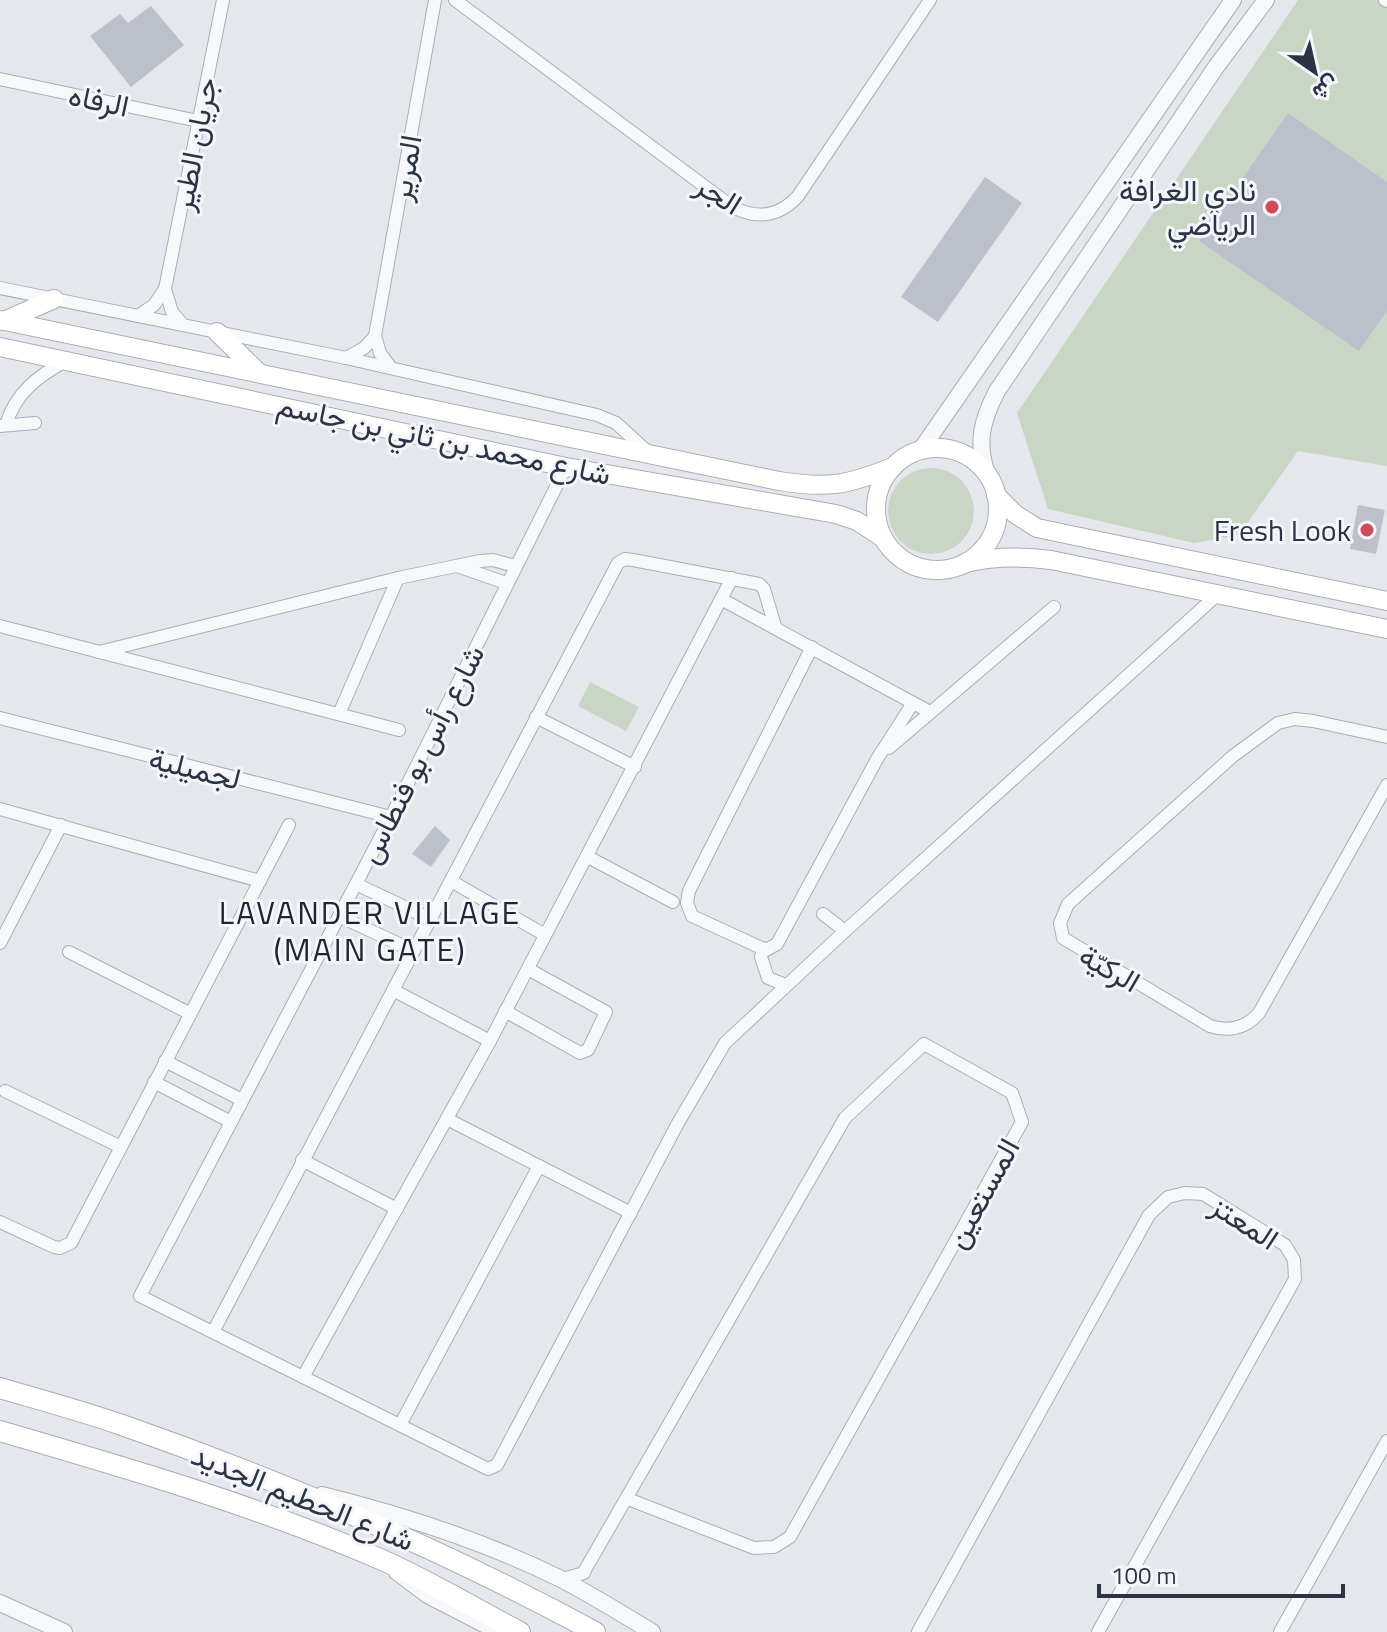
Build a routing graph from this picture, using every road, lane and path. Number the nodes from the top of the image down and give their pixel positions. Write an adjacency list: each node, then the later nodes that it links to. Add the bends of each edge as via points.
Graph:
1 (223, 0): 8 (street, جريان الطير)
2 (435, 0): 16 (street, المرير)
3 (455, 0): 4 (street, الجر, via 731,206 758,215 784,209 798,196)
4 (930, 0)
5 (1233, 0): 24 (street)
6 (1266, 0): 28 (street, via 997,391 982,430)
7 (0, 79): 8 (street, الرفاه)
8 (198, 121): 10 (street, جريان الطير)
9 (0, 288): 11 (street, شارع محمد بن ثاني بن جاسم)
10 (165, 289): 12 (street); 14 (street, via 172,312)
11 (54, 299): 12 (street, شارع محمد بن ثاني بن جاسم); 13 (main road)
12 (138, 316): 14 (street, شارع محمد بن ثاني بن جاسم)
13 (2, 320): 21 (main road, شارع محمد بن ثاني بن جاسم)
14 (183, 325): 15 (street, شارع محمد بن ثاني بن جاسم)
15 (217, 332): 18 (street, شارع محمد بن ثاني بن جاسم); 21 (main road)
16 (375, 336): 18 (street); 20 (street)
17 (0, 347): 19 (main road, شارع محمد بن ثاني بن جاسم)
18 (346, 358): 20 (street, شارع محمد بن ثاني بن جاسم)
19 (67, 360): 23 (street, via 21,393); 26 (main road, شارع محمد بن ثاني بن جاسم)
20 (391, 368): 25 (street, شارع محمد بن ثاني بن جاسم, via 597,415 616,423)
21 (258, 372): 25 (main road, شارع محمد بن ثاني بن جاسم)
22 (35, 423): 23 (street)
23 (3, 425)
24 (920, 451): 27 (main road); 28 (main road, via 942,448 963,454)
25 (650, 454): 27 (main road, شارع محمد بن ثاني بن جاسم, via 813,487 854,482)
26 (566, 467): 30 (main road, شارع محمد بن ثاني بن جاسم, via 836,514); 33 (street, شارع رأس بو فنطاس)
27 (893, 467): 30 (main road, via 876,501)
28 (987, 474): 29 (main road)
29 (996, 495): 31 (main road, via 992,534); 39 (main road, via 1037,528)
30 (883, 538): 31 (main road, via 898,556 919,568 943,570)
31 (965, 563): 37 (main road, via 1018,556 1051,560)
32 (457, 566): 33 (street, via 493,560); 34 (street); 36 (street)
33 (515, 566): 36 (street, شارع رأس بو فنطاس)
34 (398, 578): 45 (street); 48 (street)
35 (732, 578): 38 (street); 42 (street, via 764,589); 49 (street, via 633,560 618,563)
36 (506, 583): 57 (street, شارع رأس بو فنطاس)
37 (1217, 595): 43 (main road); 68 (street)
38 (721, 599): 42 (street); 54 (street)
39 (1387, 601)
40 (1054, 607): 47 (street)
41 (0, 626): 45 (street)
42 (775, 626): 44 (street)
43 (1387, 629)
44 (812, 647): 46 (street); 71 (street, via 687,903 692,916)
45 (99, 652): 48 (street)
46 (913, 703): 47 (street); 53 (street)
47 (930, 712): 53 (street)
48 (339, 714): 51 (street)
49 (536, 717): 54 (street); 62 (street)
50 (0, 718): 57 (street, لجميلية)
51 (399, 730)
52 (1387, 737): 55 (street, الركيّة, via 1295,719 1271,726 1068,904 1060,923 1063,938 1210,1026 1239,1028 1259,1013)
53 (877, 759): 71 (street, via 777,944)
54 (635, 767): 60 (street)
55 (1387, 785)
56 (0, 809): 58 (street)
57 (391, 817): 63 (street, شارع رأس بو فنطاس)
58 (61, 825): 61 (street); 70 (street)
59 (289, 825): 61 (street)
60 (588, 857): 64 (street); 69 (street)
61 (260, 881): 78 (street)
62 (451, 881): 67 (street); 69 (street)
63 (356, 884): 66 (street, شارع رأس بو فنطاس); 67 (street)
64 (673, 902)
65 (823, 914): 68 (street)
66 (339, 916): 72 (street); 83 (street, شارع رأس بو فنطاس)
67 (430, 919): 72 (street)
68 (845, 931): 75 (street)
69 (545, 935): 74 (street)
70 (0, 943)
71 (763, 948): 75 (street, via 768,978)
72 (414, 951): 76 (street)
73 (69, 952): 78 (street)
74 (528, 969): 77 (street); 77 (street, via 606,1012 588,1050 580,1053)
75 (786, 985): 90 (street, via 725,1043)
76 (393, 990): 79 (street); 87 (street)
77 (505, 1011): 79 (street)
78 (189, 1013): 80 (street)
79 (490, 1041): 84 (street)
80 (165, 1061): 81 (street); 83 (street)
81 (154, 1082): 85 (street); 86 (street)
82 (5, 1091): 86 (street)
83 (242, 1100): 85 (street, شارع رأس بو فنطاس)
84 (447, 1119): 88 (street); 89 (street)
85 (231, 1122): 92 (street, شارع رأس بو فنطاس, via 140,1296)
86 (121, 1147): 91 (street, via 66,1247 54,1247)
87 (302, 1160): 89 (street); 92 (street)
88 (539, 1166): 90 (street); 95 (street)
89 (397, 1209): 93 (street)
90 (631, 1213): 95 (street, via 497,1465 488,1469)
91 (0, 1222)
92 (213, 1332): 93 (street)
93 (303, 1377): 95 (street)
94 (0, 1388): 98 (main road, شارع الحطيم الجديد, via 121,1424)
95 (400, 1425)
96 (0, 1431): 100 (main road, شارع الحطيم الجديد, via 255,1510)
97 (1387, 1441): 112 (street)
98 (273, 1482): 102 (street, via 455,1535); 109 (main road, شارع الحطيم الجديد, via 389,1529)
99 (628, 1499): 99 (street, المستعين, via 845,1118 924,1044 1012,1093 1022,1122 790,1537 774,1547 754,1548); 101 (street, المستعين)
100 (382, 1560): 107 (street, via 427,1597); 108 (main road, شارع الحطيم الجديد)
101 (584, 1573): 102 (street); 103 (street)
102 (562, 1579): 103 (street)
103 (599, 1599): 110 (street)
104 (0, 1603): 106 (street)
105 (924, 1630): 111 (street, المعتز, via 1149,1215 1168,1197 1203,1194 1285,1245 1294,1260 1295,1279)
106 (64, 1632)
107 (495, 1632)
108 (520, 1632)
109 (595, 1632)
110 (652, 1632)
111 (1098, 1632)
112 (1280, 1632)

